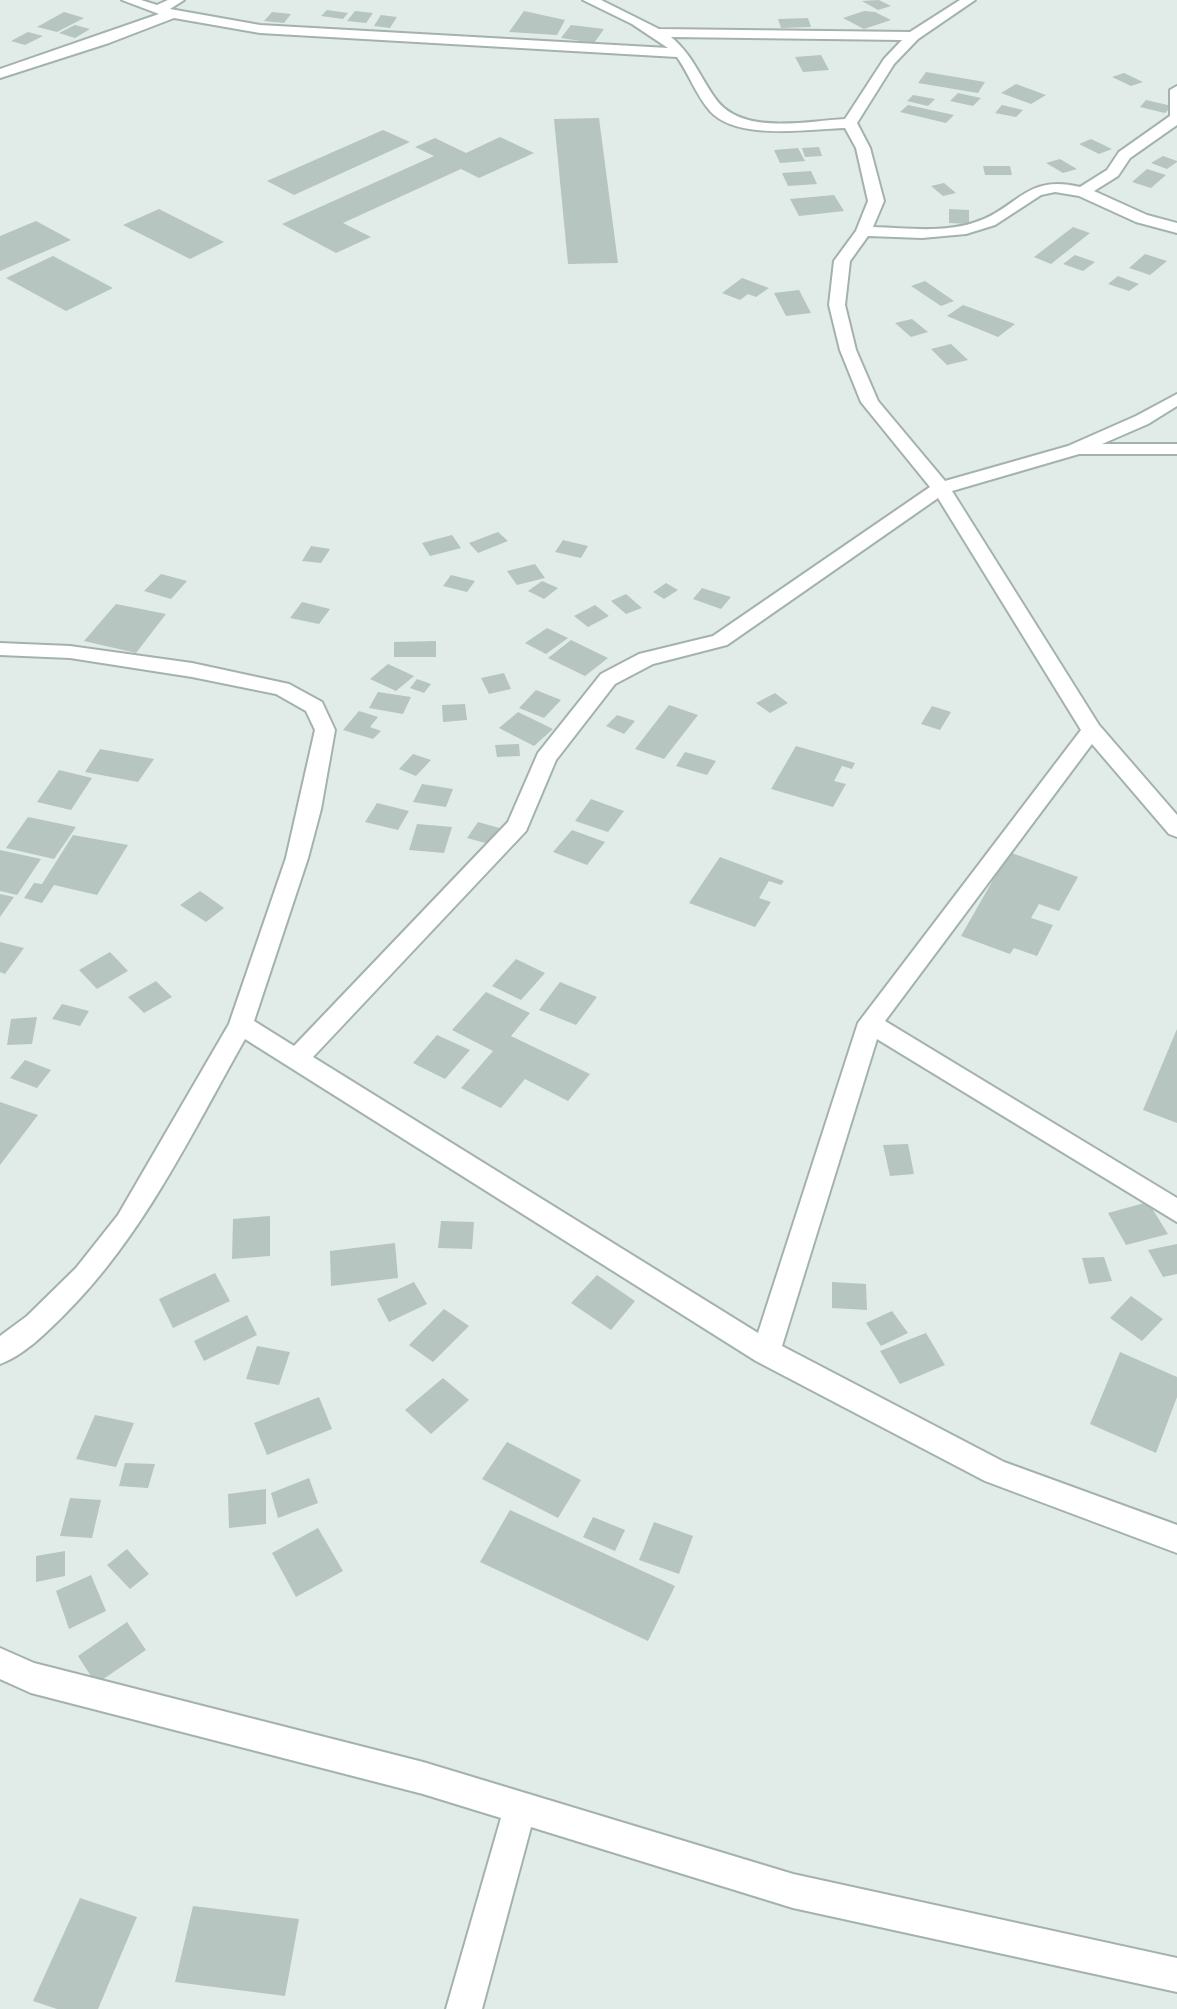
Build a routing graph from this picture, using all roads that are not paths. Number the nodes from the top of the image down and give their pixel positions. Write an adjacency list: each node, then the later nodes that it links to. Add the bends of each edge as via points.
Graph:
1 (128, 0): 5 (street)
2 (178, 0): 5 (street)
3 (589, 0): 6 (street, via 622,12)
4 (969, 0): 7 (street)
5 (164, 12): 8 (street, via 260,29); 9 (street, via 104,40)
6 (653, 33): 7 (street); 8 (street)
7 (913, 36): 11 (street, via 889,62)
8 (680, 53): 11 (street, via 729,120)
9 (0, 74)
10 (1177, 90): 12 (street, via 1177,118 1124,155 1113,173)
11 (850, 123): 14 (street, via 863,148 876,201)
12 (1082, 192): 13 (street, via 1141,219); 14 (street, via 1041,188 999,218 962,230)
13 (1177, 228)
14 (864, 231): 18 (street, via 842,261 837,305 848,350 870,402)
15 (1177, 399): 17 (street)
16 (1177, 449): 17 (street)
17 (1074, 450): 18 (street)
18 (941, 488): 20 (street); 24 (street, via 720,641 646,659 608,679 546,758 518,826)
19 (0, 649): 23 (street, via 70,652 192,670 282,689 315,707 325,730 310,809)
20 (1092, 730): 21 (street); 22 (street)
21 (1177, 829)
22 (870, 1023): 25 (street); 27 (street)
23 (241, 1025): 24 (street); 26 (street, via 127,1223 86,1276)
24 (296, 1059): 27 (street)
25 (1177, 1211)
26 (0, 1352)
27 (766, 1352): 28 (street, via 995,1472)
28 (1177, 1539)
29 (0, 1663): 30 (street, via 31,1678 423,1778)
30 (520, 1808): 31 (street, via 793,1891); 32 (street)
31 (1177, 1975)
32 (464, 2009)

